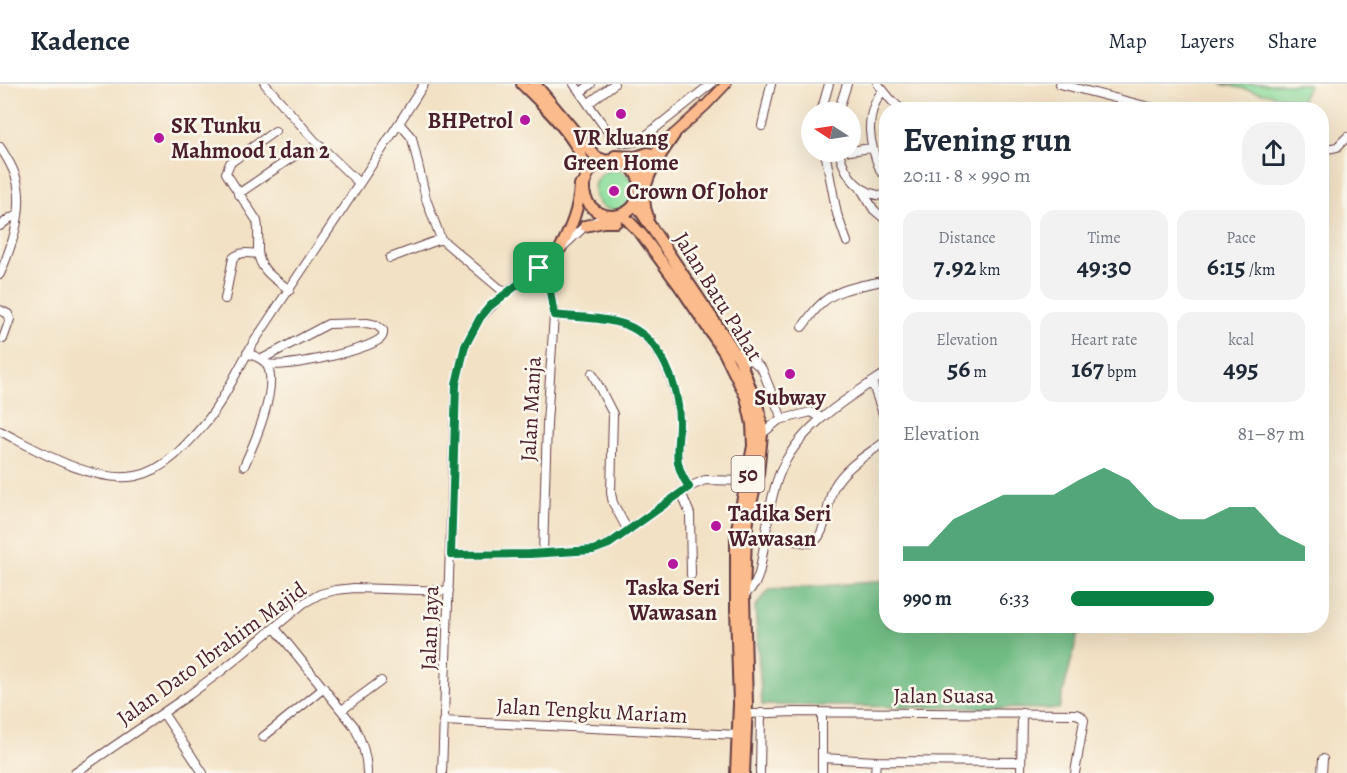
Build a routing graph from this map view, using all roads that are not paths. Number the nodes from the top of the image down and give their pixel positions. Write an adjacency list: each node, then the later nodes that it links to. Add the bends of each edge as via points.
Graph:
1 (265, 84): 40 (street, via 314,140)
2 (423, 84): 21 (street)
3 (522, 84): 25 (highway)
4 (535, 84): 25 (highway)
5 (574, 84): 15 (street)
6 (591, 84): 15 (street)
7 (614, 84): 20 (street)
8 (711, 84): 20 (street, via 643,138 631,143 611,136)
9 (726, 84): 24 (main road)
10 (771, 84): 22 (street)
11 (829, 84): 16 (street)
12 (847, 84): 17 (street)
13 (1060, 84): 19 (street)
14 (880, 87): 18 (street); 29 (street, via 870,117)
15 (581, 92): 20 (street)
16 (824, 102)
17 (841, 102)
18 (892, 102)
19 (1130, 102)
20 (589, 104)
21 (399, 123): 40 (street); 55 (street, via 412,138 426,199)
22 (762, 126)
23 (275, 131): 44 (street, via 227,168)
24 (674, 135): 27 (main road); 53 (highway, via 646,184 644,202)
25 (574, 137): 31 (highway); 42 (highway, via 581,154); 57 (highway, via 580,193)
26 (1347, 137): 30 (street, via 1342,144)
27 (661, 146): 34 (main road); 41 (main road, via 648,163)
28 (0, 147): 49 (street, via 18,185)
29 (872, 148): 32 (street); 39 (street)
30 (1329, 148)
31 (589, 149): 34 (highway, via 627,158); 35 (highway)
32 (861, 150)
33 (300, 152): 44 (street)
34 (648, 153): 38 (main road)
35 (606, 161): 38 (highway); 42 (highway, via 593,168)
36 (827, 162): 56 (street)
37 (845, 162): 43 (street)
38 (626, 164): 41 (highway)
39 (879, 167)
40 (359, 183): 63 (street)
41 (640, 184): 46 (highway)
42 (585, 186): 50 (highway, via 592,207); 57 (street, Jalan Jaya, via 580,215)
43 (860, 188): 45 (street); 48 (street)
44 (238, 194): 58 (street, via 256,221)
45 (879, 194)
46 (635, 203): 47 (highway); 53 (highway, Jalan Batu Pahat / 50)
47 (622, 214): 50 (highway); 54 (highway, Jalan Batu Pahat / 50)
48 (879, 214)
49 (18, 216): 51 (street); 61 (street)
50 (608, 216): 52 (street, Jalan Jaya)
51 (0, 226)
52 (585, 226): 54 (highway, via 621,223); 57 (street, Jalan Jaya)
53 (656, 234): 71 (highway, Jalan Batu Pahat / 50)
54 (642, 236): 84 (highway, Jalan Batu Pahat / 50, via 737,375 752,424)
55 (441, 239): 59 (street); 64 (street)
56 (847, 243)
57 (563, 246): 60 (street, Jalan Jaya)
58 (258, 254): 63 (street, via 266,272); 65 (street, via 244,253 233,258)
59 (390, 258)
60 (539, 268): 64 (street, Jalan Jaya); 67 (street, Jalan Manja, via 550,291)
61 (0, 274)
62 (879, 282): 68 (street, via 829,296)
63 (290, 290): 70 (street)
64 (505, 293): 90 (street, Jalan Jaya, via 480,318 459,368)
65 (225, 299)
66 (0, 310): 69 (street, via 10,319)
67 (554, 315): 85 (street, via 628,326 654,347 676,395 678,467); 89 (street, Jalan Manja)
68 (802, 327)
69 (3, 339)
70 (247, 353): 72 (street); 80 (street, via 195,434 159,466 136,476 81,469)
71 (739, 358): 77 (highway, Jalan Batu Pahat / 50); 79 (street, via 753,361 762,369)
72 (265, 361): 72 (street, via 279,365 304,362 380,339 383,330 367,323 328,324); 83 (street, via 269,390)
73 (592, 373): 87 (street, via 613,414 611,493)
74 (879, 377): 75 (street)
75 (872, 382): 76 (street); 78 (street)
76 (879, 402)
77 (760, 414): 79 (street); 81 (highway, Jalan Batu Pahat / 50)
78 (822, 418): 79 (street, via 811,412); 88 (street, via 791,450 784,463)
79 (781, 419): 81 (street)
80 (0, 431)
81 (762, 434): 93 (highway, Jalan Batu Pahat / 50, via 746,534)
82 (879, 446): 88 (street, via 835,485 821,537 816,542)
83 (244, 466)
84 (747, 481): 85 (street, via 705,480); 104 (highway, Jalan Batu Pahat / 50, via 736,534)
85 (689, 487): 86 (street)
86 (681, 492): 87 (street); 91 (street, via 690,514)
87 (627, 529): 89 (street, via 609,544 593,550)
88 (765, 537): 93 (street, via 755,584)
89 (543, 554): 90 (street)
90 (451, 555): 92 (street, Jalan Jaya)
91 (691, 575)
92 (449, 591): 94 (street, Jalan Dato Ibrahim Majid, via 336,590 304,603); 103 (street, Jalan Jaya)
93 (744, 596): 102 (highway, Jalan Batu Pahat / 50)
94 (275, 628): 96 (street); 98 (street, Jalan Dato Ibrahim Majid)
95 (381, 681): 97 (street)
96 (324, 688): 97 (street); 105 (street)
97 (342, 710): 112 (street, via 363,744)
98 (163, 713): 110 (street, Jalan Dato Ibrahim Majid); 111 (street)
99 (761, 713): 100 (street, Jalan Suasa); 102 (street, Jalan Suasa); 116 (street)
100 (822, 713): 101 (street, Jalan Suasa); 106 (street)
101 (1022, 713): 109 (street); 120 (street, Jalan Suasa, via 1083,718)
102 (747, 714): 115 (highway, Jalan Batu Pahat / 50)
103 (443, 721): 104 (street, Jalan Tengku Mariam); 113 (street, Jalan Jaya)
104 (739, 735): 114 (highway, Jalan Batu Pahat / 50)
105 (262, 737)
106 (822, 758): 108 (street); 117 (street)
107 (1323, 759): 121 (street)
108 (876, 761): 109 (street); 118 (street)
109 (1021, 762): 119 (street)
110 (75, 773)
111 (203, 773)
112 (367, 773)
113 (442, 773)
114 (736, 773)
115 (744, 773)
116 (760, 773)
117 (822, 773)
118 (875, 773)
119 (1021, 773)
120 (1076, 773)
121 (1322, 773)

